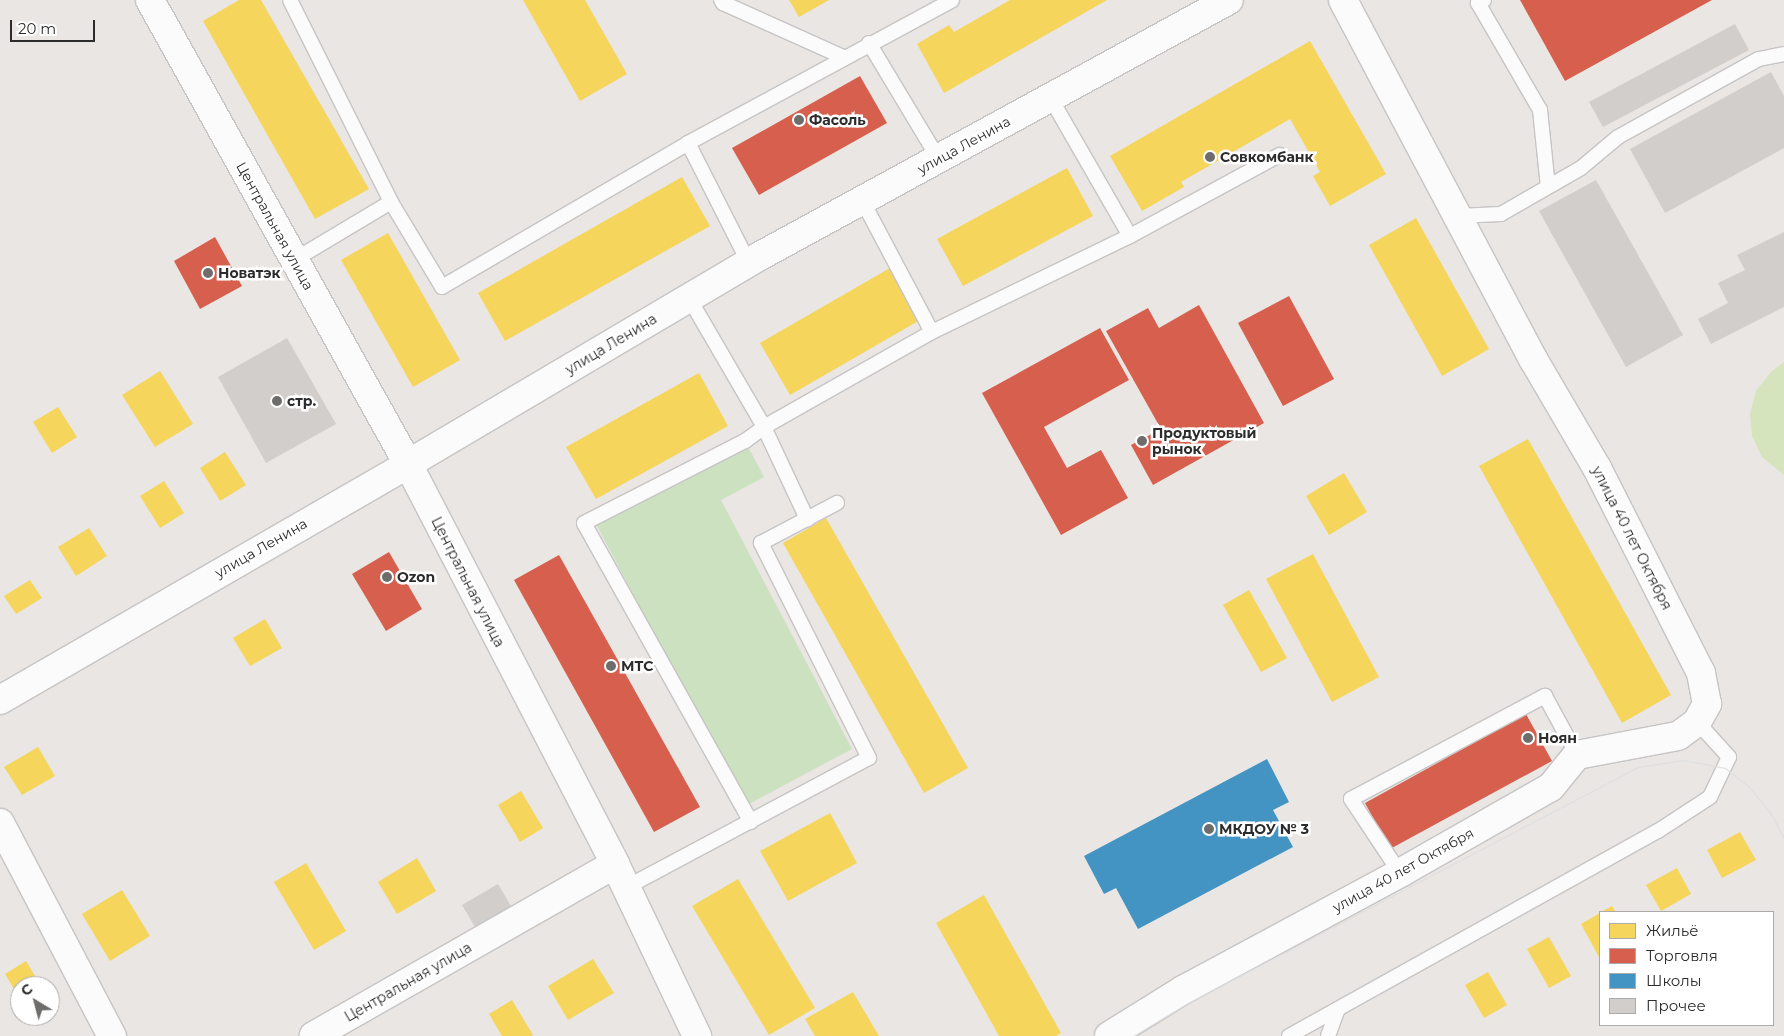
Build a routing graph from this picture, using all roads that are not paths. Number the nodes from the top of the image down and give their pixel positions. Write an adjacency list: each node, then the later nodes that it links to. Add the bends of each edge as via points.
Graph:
1 (150, 0): 20 (street, Центральная улица)
2 (290, 0): 17 (lane)
3 (721, 0): 10 (lane)
4 (952, 0): 8 (lane)
5 (1228, 0): 11 (street, улица Ленина)
6 (1343, 0): 18 (street, улица 40 лет Октября)
7 (1484, 0): 15 (lane, via 1478,3 1540,110)
8 (869, 43): 10 (lane); 14 (lane)
9 (1784, 54): 15 (lane, via 1759,59 1618,137 1581,168)
10 (843, 57): 12 (lane)
11 (1050, 97): 14 (street, улица Ленина); 19 (lane)
12 (688, 143): 17 (lane, via 442,287); 21 (lane)
13 (1279, 155): 19 (lane)
14 (938, 158): 16 (street, улица Ленина)
15 (1548, 187): 18 (lane, via 1501,214)
16 (862, 200): 21 (street, улица Ленина); 23 (lane)
17 (391, 202): 20 (lane)
18 (1457, 216): 29 (street, улица 40 лет Октября, via 1533,359 1597,468 1700,673 1708,704)
19 (1130, 236): 23 (lane)
20 (294, 260): 25 (street, Центральная улица)
21 (748, 263): 22 (street, улица Ленина)
22 (689, 298): 24 (lane); 25 (street, улица Ленина)
23 (932, 332): 24 (lane)
24 (764, 427): 27 (lane); 31 (lane, via 745,441 584,523)
25 (408, 464): 28 (street, улица Ленина); 33 (street, Центральная улица)
26 (837, 503): 27 (lane)
27 (807, 519): 31 (lane, via 761,543 868,758)
28 (0, 700)
29 (1697, 722): 30 (street, via 1678,736); 36 (lane, via 1729,757 1710,796 1658,831)
30 (1577, 755): 34 (street, улица 40 лет Октября, via 1551,787); 34 (lane, via 1545,696 1351,799)
31 (751, 822): 35 (lane)
32 (0, 823): 37 (street)
33 (614, 864): 35 (street); 38 (street, Центральная улица)
34 (1400, 873): 40 (street, улица 40 лет Октября, via 1183,990)
35 (627, 887): 39 (street)
36 (1338, 1009): 41 (lane); 42 (lane)
37 (112, 1036)
38 (314, 1036)
39 (697, 1036)
40 (1109, 1036)
41 (1289, 1036)
42 (1328, 1036)

